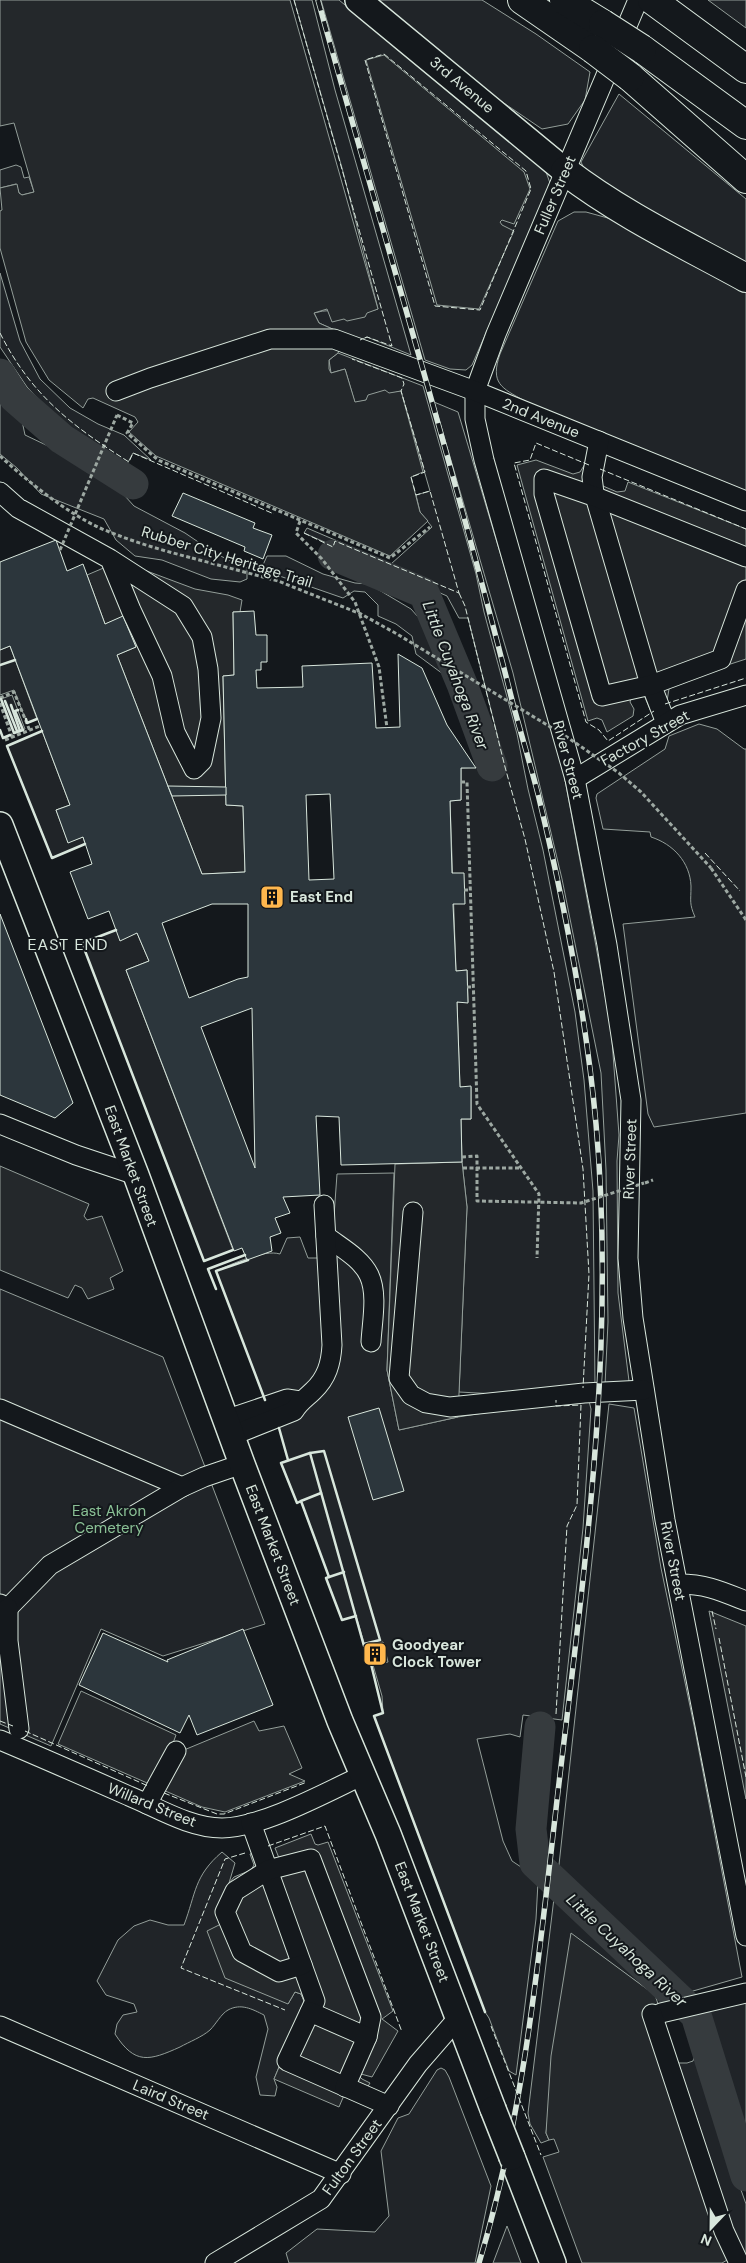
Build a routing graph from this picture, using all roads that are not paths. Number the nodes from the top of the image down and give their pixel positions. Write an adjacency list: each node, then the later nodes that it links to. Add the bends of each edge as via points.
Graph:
1 (358, 0): 8 (main road, 3rd Avenue)
2 (522, 0): 9 (highway, bridge, via 630,77)
3 (564, 0): 7 (highway, bridge, via 642,49)
4 (638, 0): 8 (street, Fuller Street)
5 (660, 6): 6 (highway)
6 (746, 69)
7 (746, 125)
8 (565, 171): 10 (highway, via 623,211); 12 (street, Fuller Street)
9 (746, 179)
10 (746, 278)
11 (116, 391): 12 (street, 2nd Avenue, via 270,340 334,339)
12 (475, 391): 13 (street, 2nd Avenue); 23 (street, River Street, via 475,419 484,460)
13 (599, 441): 15 (street, via 592,477); 16 (street, 2nd Avenue)
14 (0, 492): 18 (street, via 18,508)
15 (596, 497): 17 (street); 20 (street); 20 (street, via 544,479 544,494 602,696)
16 (746, 501)
17 (746, 557)
18 (110, 559): 18 (street, via 183,606 202,637 212,718 202,761 194,769 175,732 162,676)
19 (746, 590): 20 (street, via 721,660)
20 (651, 685): 22 (street)
21 (746, 695): 22 (street, Factory Street, via 699,708)
22 (666, 723): 23 (street, Factory Street)
23 (575, 779): 31 (street, River Street, via 607,945 631,1100 628,1258)
24 (0, 825): 26 (main road, East Market Street)
25 (0, 1124): 26 (street)
26 (136, 1175): 33 (main road, East Market Street)
27 (324, 1206): 29 (street)
28 (413, 1212): 31 (street, via 399,1378 411,1395 426,1403 450,1406)
29 (326, 1236): 30 (street, via 357,1259 370,1276 374,1296); 33 (street, via 332,1344 331,1363 324,1378 300,1401 287,1399)
30 (371, 1342)
31 (644, 1390): 36 (street, River Street)
32 (0, 1409): 35 (street)
33 (228, 1428): 34 (main road, East Market Street)
34 (242, 1464): 35 (street); 42 (main road, East Market Street)
35 (182, 1487): 38 (street, via 50,1566)
36 (678, 1584): 37 (street, via 711,1586); 46 (street, River Street)
37 (746, 1601)
38 (4, 1606): 39 (street)
39 (19, 1728)
40 (0, 1740): 43 (street, Willard Street)
41 (176, 1752): 43 (street)
42 (363, 1774): 44 (street, Willard Street, via 309,1801); 50 (main road, East Market Street)
43 (147, 1804): 44 (street, Willard Street, via 209,1827)
44 (251, 1823): 45 (street)
45 (268, 1870): 47 (street); 47 (street, via 235,1891 225,1912 242,1952 279,1972); 52 (street, via 311,1859 371,2016)
46 (746, 1936)
47 (302, 1965): 49 (street, via 315,2001)
48 (740, 1994): 58 (street, via 656,2013 724,2231)
49 (310, 2012): 52 (street); 53 (street, via 287,2061)
50 (458, 2018): 54 (street, Fulton Street, via 418,2064); 57 (main road, East Market Street, bridge)
51 (0, 2026): 55 (street, Laird Street)
52 (367, 2037): 53 (street)
53 (345, 2087): 54 (street)
54 (389, 2106): 55 (street, Fulton Street)
55 (341, 2174): 56 (street, Fulton Street, via 321,2199)
56 (215, 2263)
57 (553, 2263)
58 (739, 2263)

